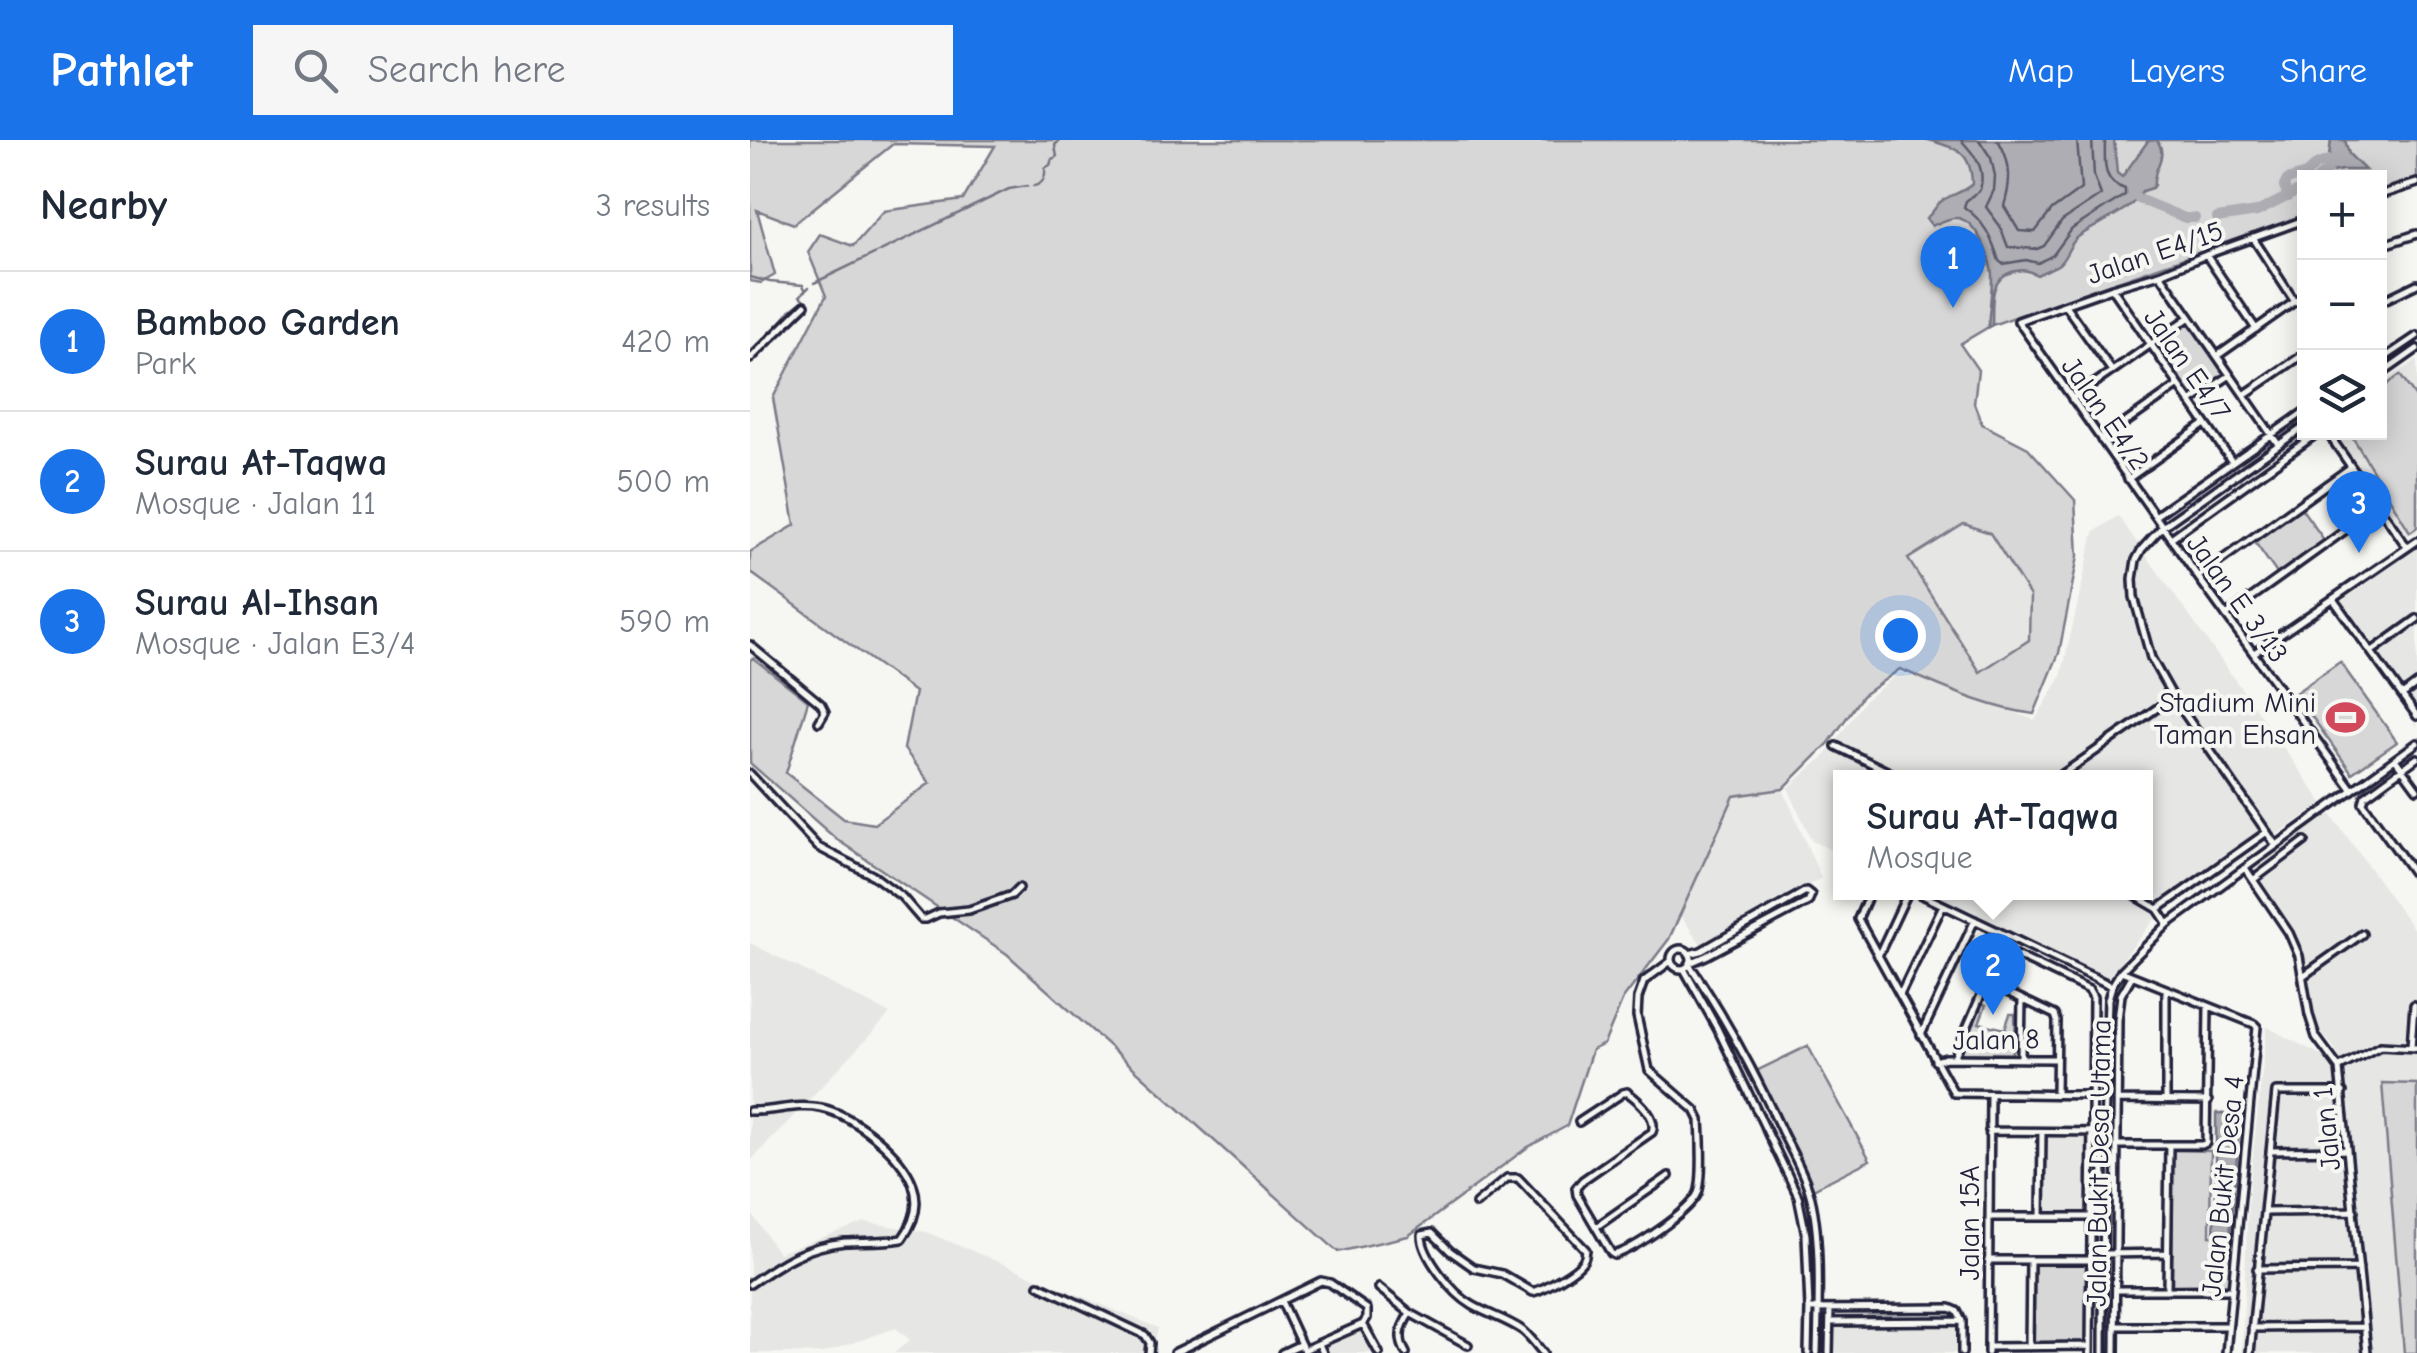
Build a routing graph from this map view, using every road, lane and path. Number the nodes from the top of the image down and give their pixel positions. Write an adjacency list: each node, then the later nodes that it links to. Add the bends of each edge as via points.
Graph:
1 (2417, 183): 2 (street)
2 (2387, 193)
3 (2297, 223): 5 (street, Jalan E4/15)
4 (2417, 234): 6 (street)
5 (2253, 238): 7 (street, Jalan E4/15); 12 (street)
6 (2387, 244)
7 (2206, 255): 8 (street, Jalan E4/15); 17 (street)
8 (2160, 274): 10 (street, Jalan E4/15); 15 (street)
9 (2417, 284): 11 (street)
10 (2112, 288): 14 (street, Jalan E4/15); 19 (street, Jalan E4/7)
11 (2387, 299)
12 (2295, 302): 17 (street)
13 (805, 305): 23 (street)
14 (2065, 305): 16 (street, Jalan E4/15); 26 (street)
15 (2190, 317): 19 (street); 21 (street)
16 (2018, 321): 30 (street, Jalan E4/2)
17 (2256, 329): 21 (street)
18 (2416, 338): 22 (street)
19 (2151, 344): 26 (street); 28 (street, Jalan E4/7)
20 (2417, 349): 25 (street)
21 (2216, 356): 27 (street)
22 (2387, 356)
23 (750, 359)
24 (2297, 359): 29 (street)
25 (2387, 370)
26 (2112, 372): 30 (street)
27 (2230, 375): 29 (street); 31 (street)
28 (2179, 385): 31 (street, Jalan E4/7); 36 (street)
29 (2244, 395): 35 (street)
30 (2072, 400): 36 (street, Jalan E4/2)
31 (2190, 402): 33 (street, Jalan E4/7)
32 (2297, 417): 35 (street)
33 (2205, 424): 40 (street, Jalan E4/7); 42 (street)
34 (2297, 432): 39 (street)
35 (2271, 434): 39 (street); 40 (street)
36 (2100, 440): 42 (street, Jalan E4/2)
37 (2308, 440): 46 (street)
38 (2333, 440): 41 (street)
39 (2279, 445): 45 (street)
40 (2232, 462): 44 (street)
41 (2352, 467): 43 (street); 49 (street)
42 (2128, 479): 44 (street, Jalan E4/2)
43 (2379, 506): 48 (street); 51 (street)
44 (2155, 516): 45 (street, Jalan E4/2)
45 (2162, 527): 46 (street, Jalan E 3/13); 58 (street, via 2138,556 2133,586 2151,658)
46 (2171, 538): 49 (street, Jalan E 3/13)
47 (2417, 541): 48 (street)
48 (2407, 548): 50 (street)
49 (2198, 577): 51 (street, Jalan E 3/13)
50 (2332, 598): 54 (street); 55 (street)
51 (2226, 616): 55 (street, Jalan E 3/13)
52 (2417, 619): 54 (street)
53 (750, 645): 60 (street, via 822,704 826,712)
54 (2371, 652): 57 (street)
55 (2254, 653): 69 (street, Jalan E 3/13)
56 (2417, 684): 57 (street)
57 (2402, 695): 59 (street)
58 (2173, 697): 67 (street); 71 (street)
59 (2417, 716)
60 (819, 722)
61 (2417, 743): 64 (street)
62 (1836, 746): 66 (street)
63 (2417, 758): 65 (street)
64 (2395, 759): 65 (street); 69 (street)
65 (2402, 769): 70 (street); 75 (street, via 2365,796 2364,806)
66 (1885, 770)
67 (2069, 770)
68 (750, 774): 77 (street, via 818,847 874,876 922,919 968,910)
69 (2352, 789): 73 (street)
70 (2417, 789)
71 (2266, 832): 73 (street); 83 (street)
72 (2305, 842): 76 (street)
73 (2275, 844): 74 (street)
74 (2244, 866): 76 (street, Jalan 1); 85 (street)
75 (2417, 878)
76 (2253, 880): 95 (street, Jalan 1, via 2288,933)
77 (1018, 888)
78 (1866, 900): 90 (street, via 1859,917)
79 (1904, 900): 90 (street)
80 (1932, 900): 82 (street)
81 (2143, 900): 83 (street)
82 (1944, 906): 84 (street); 99 (street)
83 (2158, 909): 85 (street)
84 (1975, 920): 87 (street); 103 (street)
85 (2168, 924): 93 (street)
86 (2362, 934): 95 (street)
87 (2006, 936): 88 (street); 97 (street)
88 (2001, 948): 96 (street); 113 (street, via 2093,997)
89 (1689, 954): 91 (street, via 1678,950); 92 (street); 92 (street, via 1806,890 1812,896)
90 (1878, 956): 99 (street)
91 (1671, 961): 92 (street); 134 (street, via 1644,981 1637,1016 1649,1070 1700,1120 1700,1190 1673,1219 1614,1254)
92 (1688, 965): 150 (street, via 1798,1196); 151 (street, via 1721,1012 1809,1191)
93 (2121, 971): 94 (street); 97 (street)
94 (2132, 976): 98 (street); 114 (street, Jalan Bukit Desa Utama, via 2118,1020)
95 (2303, 976): 109 (street, Jalan 1, via 2316,1037)
96 (1986, 982): 100 (street); 105 (street)
97 (2112, 986): 122 (street, Jalan Bukit Desa Utama)
98 (2166, 989): 102 (street); 115 (street)
99 (1900, 995): 103 (street)
100 (2022, 999): 106 (street); 107 (street, via 2054,1015)
101 (2414, 1005): 104 (street)
102 (2208, 1006): 116 (street); 148 (street, Jalan Bukit Desa 4, via 2258,1027)
103 (1921, 1035): 108 (street)
104 (2414, 1048): 109 (street, via 2380,1046)
105 (1954, 1058): 106 (street, Jalan 8); 108 (street, Jalan 8)
106 (2021, 1058): 107 (street, Jalan 8)
107 (2056, 1059): 112 (street)
108 (1936, 1061): 111 (street, via 1951,1091)
109 (2339, 1068): 110 (street, Jalan 1)
110 (2343, 1092): 125 (street, via 2276,1092); 126 (street, Jalan 1)
111 (1990, 1094): 112 (street); 119 (street, Jalan 15A)
112 (2056, 1094): 113 (street)
113 (2092, 1095): 121 (street)
114 (2117, 1100): 115 (street); 123 (street, Jalan Bukit Desa Utama)
115 (2166, 1101): 116 (street)
116 (2208, 1101): 124 (street, via 2202,1145)
117 (750, 1111): 143 (street, via 815,1106 849,1119 902,1162 915,1197 902,1240 816,1248)
118 (1580, 1122): 134 (street, via 1627,1092 1654,1119 1652,1132 1576,1188)
119 (1989, 1131): 120 (street); 131 (street, Jalan 15A)
120 (2042, 1132): 121 (street); 132 (street)
121 (2092, 1132): 122 (street); 133 (street)
122 (2104, 1132): 136 (street, Jalan Bukit Desa Utama)
123 (2117, 1145): 124 (street); 137 (street, Jalan Bukit Desa Utama)
124 (2168, 1145): 135 (street)
125 (2270, 1150): 126 (street); 130 (street)
126 (2348, 1150): 129 (street, Jalan 1)
127 (1670, 1176): 134 (street)
128 (1476, 1204): 173 (street, via 1507,1178 1518,1178 1586,1250 1581,1264 1532,1292 1502,1274 1474,1268 1432,1233 1422,1235 1430,1259 1458,1294 1526,1332)
129 (2354, 1210): 130 (street); 141 (street, Jalan 1)
130 (2264, 1212): 142 (street)
131 (1989, 1217): 132 (street); 138 (street, Jalan 15A)
132 (2041, 1218): 133 (street)
133 (2092, 1218): 140 (street)
134 (1596, 1228)
135 (2168, 1253): 137 (street); 147 (street)
136 (2103, 1254): 137 (street); 178 (street, Jalan Bukit Desa Utama)
137 (2117, 1254): 146 (street, Jalan Bukit Desa Utama)
138 (1988, 1260): 139 (street); 165 (street, Jalan 15A)
139 (2030, 1260): 140 (street); 163 (street)
140 (2091, 1260): 166 (street)
141 (2359, 1268): 142 (street); 159 (street, Jalan 1)
142 (2257, 1269): 160 (street)
143 (750, 1284)
144 (1039, 1285): 167 (street, via 1146,1336)
145 (1379, 1288): 153 (street)
146 (2116, 1290): 147 (street); 157 (street, Jalan Bukit Desa Utama)
147 (2167, 1290): 148 (street)
148 (2231, 1290): 158 (street, Jalan Bukit Desa 4)
149 (1280, 1301): 156 (street, via 1326,1281 1367,1309); 164 (street); 168 (street)
150 (1809, 1309): 151 (street); 174 (street)
151 (1818, 1309): 152 (street); 175 (street)
152 (1830, 1309): 154 (street, via 1950,1308); 155 (street)
153 (1410, 1313): 162 (street); 172 (street, via 1400,1334)
154 (1962, 1321): 155 (street); 177 (street)
155 (1830, 1322): 176 (street)
156 (1363, 1324): 161 (street); 171 (street)
157 (2115, 1326): 158 (street); 179 (street, Jalan Bukit Desa Utama)
158 (2228, 1326): 180 (street, Jalan Bukit Desa 4)
159 (2364, 1327): 160 (street); 182 (street, Jalan 1)
160 (2252, 1328): 181 (street)
161 (1319, 1344): 164 (street); 170 (street)
162 (1468, 1345)
163 (2030, 1346): 165 (street); 166 (street)
164 (1303, 1349): 169 (street)
165 (1988, 1350)
166 (2090, 1350)
167 (1150, 1353)
168 (1174, 1353)
169 (1282, 1353)
170 (1323, 1353)
171 (1379, 1353)
172 (1406, 1353)
173 (1543, 1353)
174 (1808, 1353)
175 (1816, 1353)
176 (1830, 1353)
177 (1962, 1353)
178 (2103, 1353)
179 (2115, 1353)
180 (2226, 1353)
181 (2250, 1353)
182 (2367, 1353)

